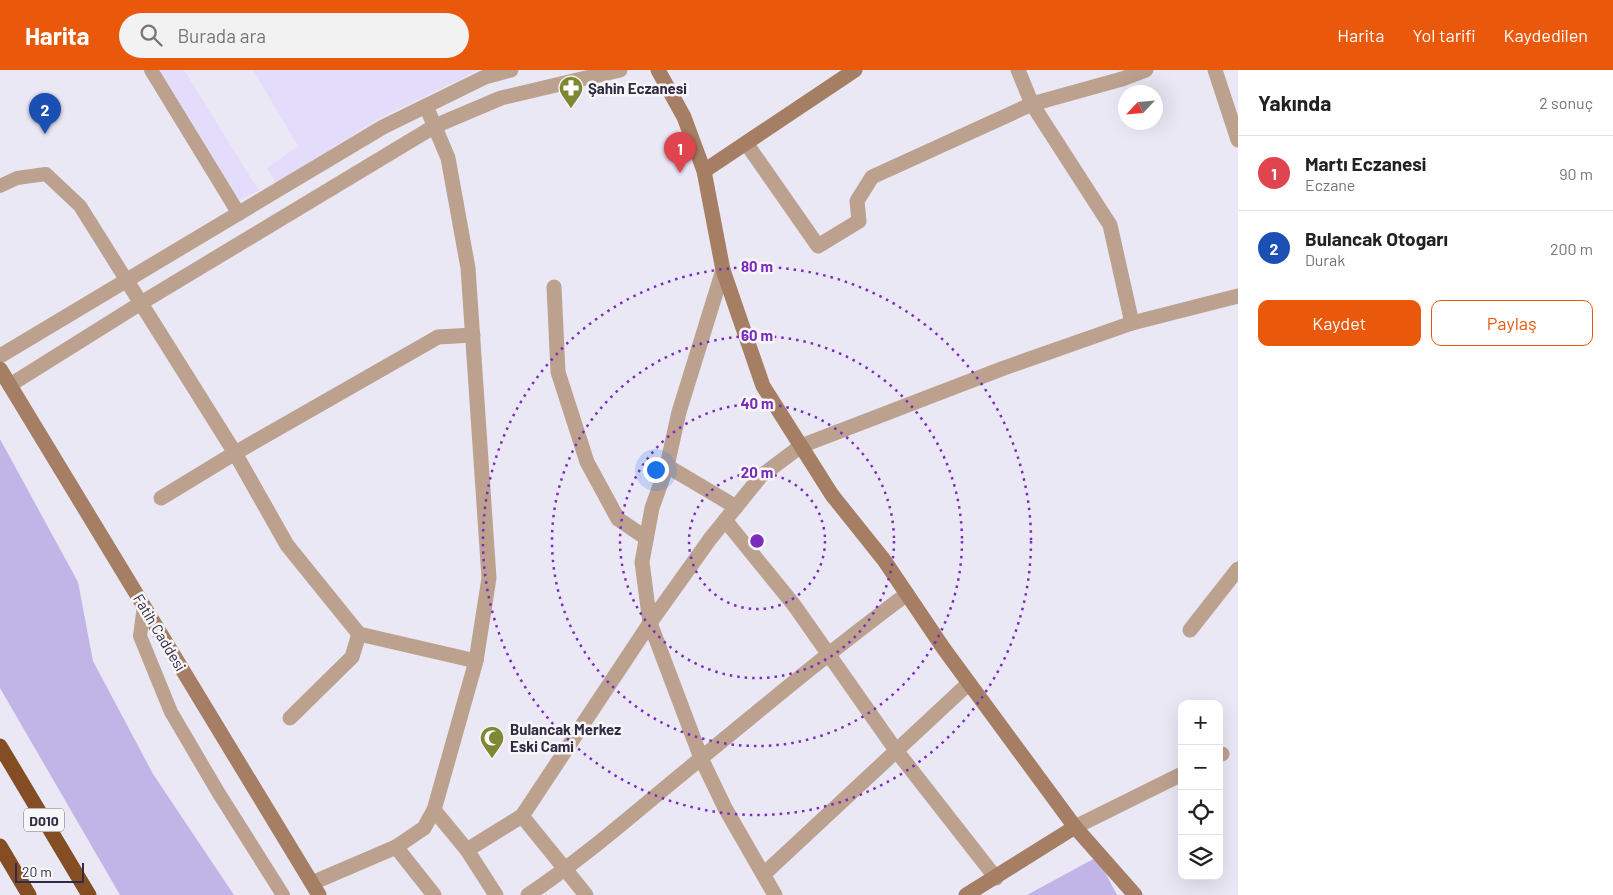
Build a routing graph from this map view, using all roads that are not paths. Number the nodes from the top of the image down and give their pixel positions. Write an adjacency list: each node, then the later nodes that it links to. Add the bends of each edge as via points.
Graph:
1 (151, 70): 16 (lane)
2 (511, 70): 10 (street, via 485,77)
3 (620, 70): 11 (street, via 501,98)
4 (658, 70): 14 (street, via 684,118)
5 (855, 70): 13 (street)
6 (1018, 70): 9 (street)
7 (1146, 70): 9 (street)
8 (1215, 70): 12 (street)
9 (1032, 104): 13 (street, via 872,177 857,201 859,221 818,246); 22 (street, via 1110,225)
10 (426, 106): 11 (street); 16 (street, via 383,127)
11 (435, 126): 21 (street); 23 (street, via 448,158 468,268)
12 (1238, 140)
13 (746, 143): 14 (street)
14 (704, 171): 17 (street)
15 (0, 186): 18 (lane, via 17,178 46,174 80,206)
16 (239, 214): 18 (street)
17 (723, 270): 27 (street, via 763,386); 29 (street, via 696,354)
18 (128, 281): 21 (street); 24 (street)
19 (554, 287): 33 (street, via 558,372 587,462 618,519)
20 (1238, 296): 22 (street)
21 (141, 303): 26 (street); 28 (street)
22 (1132, 323): 27 (street)
23 (473, 334): 28 (street, via 438,337); 41 (street, via 489,578)
24 (0, 356)
25 (0, 369): 26 (street, Fatih Caddesi)
26 (10, 385): 36 (street, Fatih Caddesi)
27 (801, 446): 31 (street, via 761,476); 35 (street, via 832,495)
28 (235, 453): 30 (street); 39 (street, via 287,545)
29 (667, 466): 31 (street); 33 (street, via 652,508)
30 (161, 498)
31 (736, 507): 32 (street)
32 (725, 520): 37 (street); 40 (street, via 794,605)
33 (646, 538): 37 (street, via 642,562)
34 (1238, 569): 38 (street)
35 (907, 594): 40 (street); 42 (street)
36 (144, 606): 57 (street, Fatih Caddesi); 60 (lane, via 140,636 171,712)
37 (650, 623): 46 (street); 49 (street)
38 (1190, 630)
39 (359, 634): 41 (street); 43 (street, via 352,657)
40 (828, 653): 45 (street); 46 (street)
41 (476, 662): 48 (street)
42 (969, 682): 45 (street); 50 (street)
43 (290, 718)
44 (0, 746): 59 (highway, D010)
45 (896, 749): 55 (street); 56 (street)
46 (701, 758): 54 (street); 55 (street, via 725,808)
47 (1178, 776): 50 (street)
48 (434, 810): 52 (street, via 424,828); 53 (street)
49 (522, 816): 53 (street); 54 (street)
50 (1075, 827): 56 (street); 67 (street)
51 (0, 846): 58 (highway)
52 (396, 847): 57 (street); 61 (street)
53 (467, 850): 62 (street)
54 (566, 870): 63 (street); 64 (street)
55 (764, 874): 65 (street)
56 (996, 878): 66 (street)
57 (316, 889)
58 (29, 895)
59 (89, 895)
60 (283, 895)
61 (434, 895)
62 (496, 895)
63 (528, 895)
64 (586, 895)
65 (775, 895)
66 (966, 895)
67 (1135, 895)

